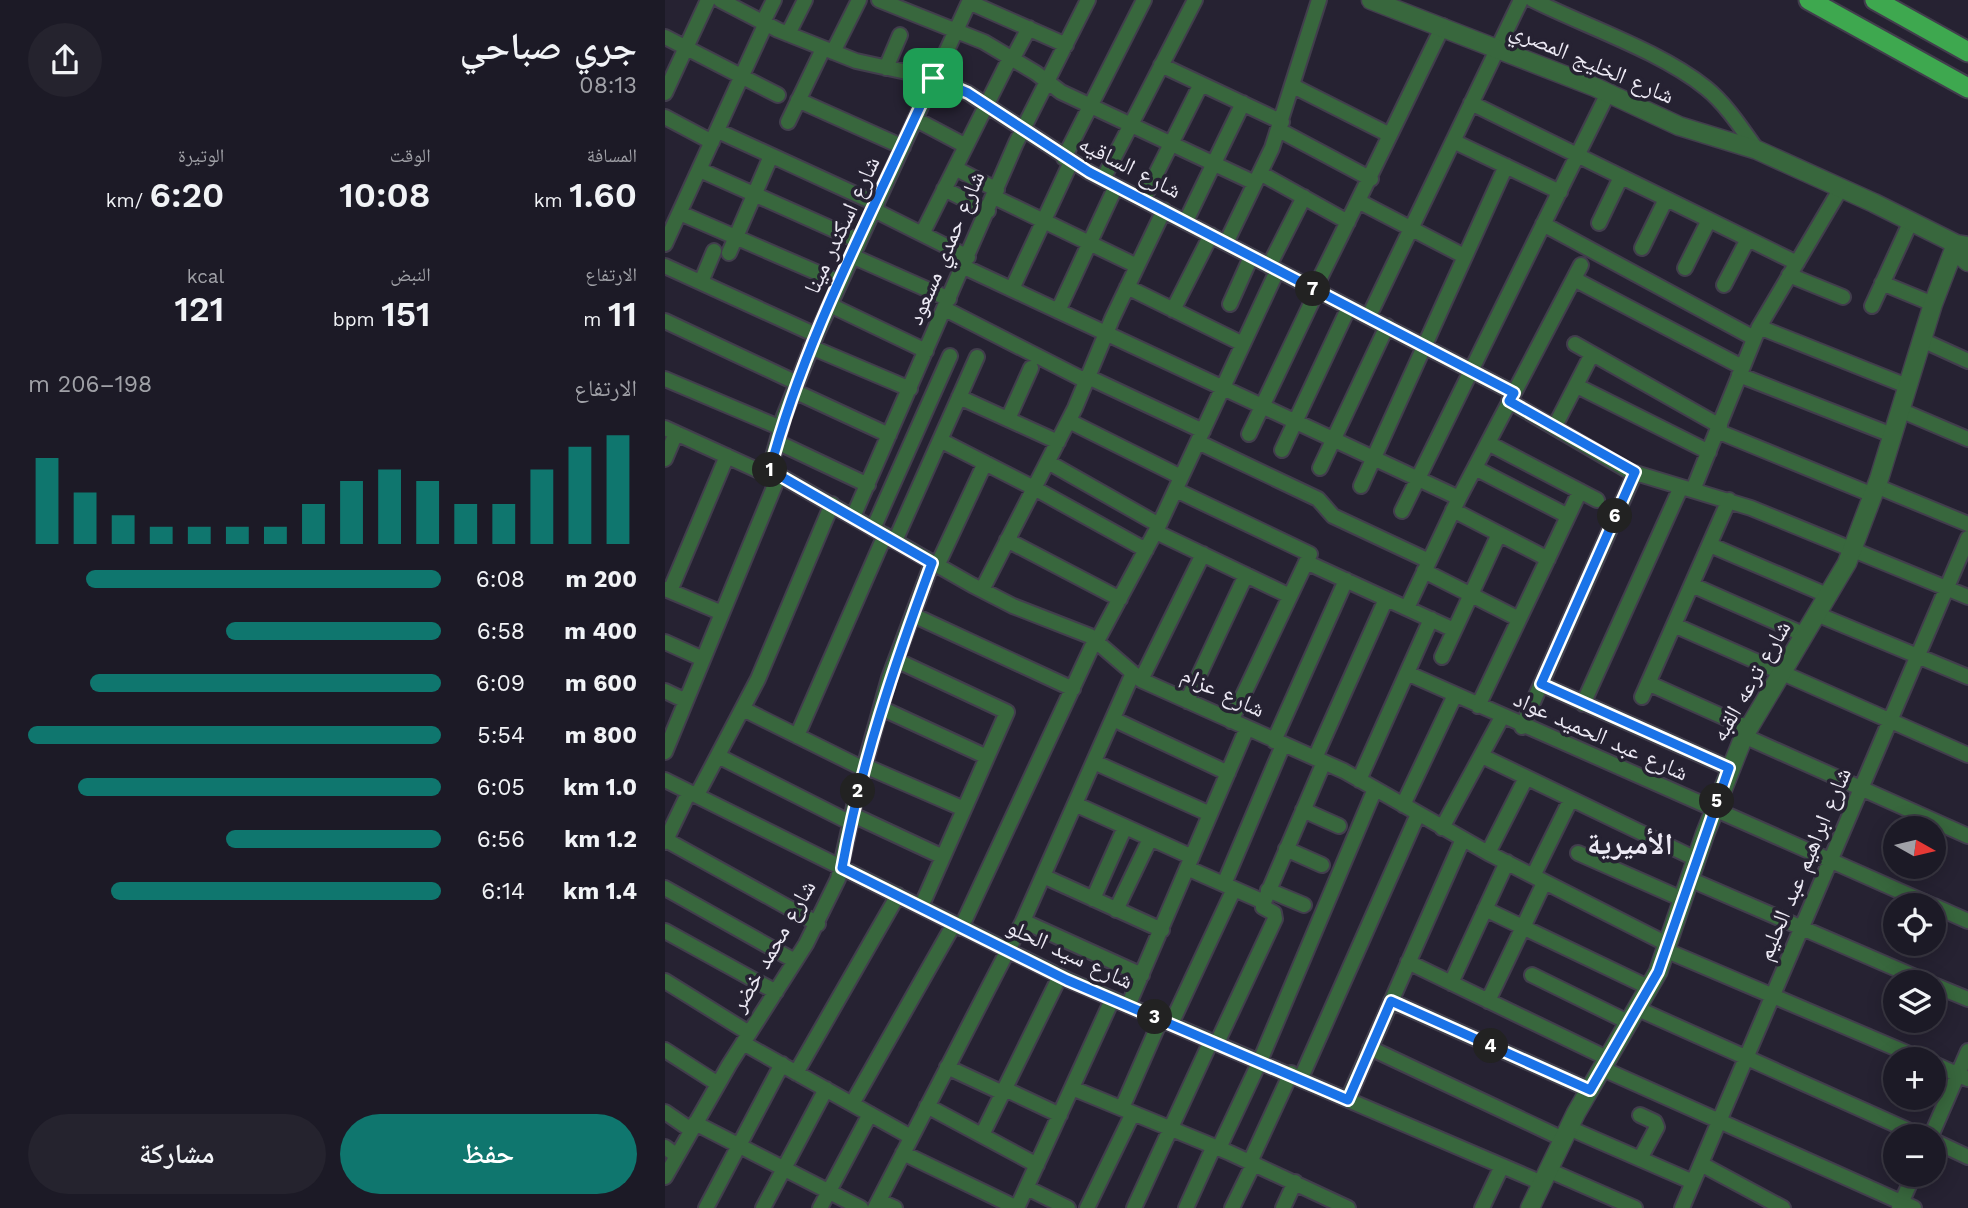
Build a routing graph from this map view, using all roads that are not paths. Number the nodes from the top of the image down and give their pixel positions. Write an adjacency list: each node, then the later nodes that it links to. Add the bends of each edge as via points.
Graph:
1 (719, 0): 17 (street, شارع الساقيه); 25 (street)
2 (774, 0): 17 (street)
3 (805, 0): 21 (street)
4 (859, 0): 26 (street)
5 (879, 0): 16 (street)
6 (1088, 0): 24 (street, شارع حمدي مسعود)
7 (1144, 0): 45 (street)
8 (1195, 0): 30 (street)
9 (1319, 0): 36 (street)
10 (1371, 0): 18 (street, شارع الخليج المصري)
11 (1521, 0): 27 (street)
12 (1533, 0): 58 (street, شارع الخليج المصري, via 1676,67 1707,89)
13 (1809, 0): 37 (main road)
14 (1875, 0): 28 (main road)
15 (970, 1): 19 (street); 20 (street, شارع اسكندر مينا)
16 (913, 6): 20 (street)
17 (765, 23): 21 (street, شارع الساقيه); 33 (street)
18 (1443, 26): 27 (street, شارع الخليج المصري); 52 (street)
19 (1029, 28): 24 (street); 29 (street)
20 (956, 29): 29 (street); 32 (street, شارع اسكندر مينا)
21 (789, 34): 26 (street, شارع الساقيه)
22 (900, 35): 31 (street)
23 (665, 37): 25 (street)
24 (1066, 45): 34 (street, شارع حمدي مسعود)
25 (685, 49): 33 (street); 38 (street)
26 (828, 50): 31 (street, شارع الساقيه); 41 (street)
27 (1497, 50): 39 (street, شارع الخليج المصري); 43 (street)
28 (1968, 52)
29 (1012, 57): 34 (street); 44 (street)
30 (1161, 65): 35 (street); 49 (street)
31 (885, 68): 32 (street, شارع الساقيه)
32 (933, 78): 44 (street, شارع الساقيه); 47 (street, شارع اسكندر مينا)
33 (742, 79): 40 (street); 53 (street)
34 (1047, 82): 45 (street); 51 (street, شارع حمدي مسعود)
35 (1201, 84): 42 (street); 55 (street)
36 (1293, 86): 50 (street); 52 (street)
37 (1968, 88)
38 (665, 93)
39 (1608, 93): 58 (street, شارع الخليج المصري, via 1679,126); 59 (street)
40 (778, 95)
41 (798, 100): 48 (street); 56 (street)
42 (1243, 103): 50 (street); 62 (street)
43 (1471, 103): 54 (street); 59 (street)
44 (986, 105): 51 (street, شارع الساقيه); 57 (street)
45 (1090, 106): 49 (street); 61 (street)
46 (665, 117): 53 (street)
47 (915, 119): 56 (street, شارع اسكندر مينا); 57 (street)
48 (788, 122)
49 (1131, 125): 55 (street); 69 (street)
50 (1280, 126): 67 (street); 68 (street)
51 (1022, 130): 61 (street, شارع الساقيه); 74 (street, شارع حمدي مسعود)
52 (1389, 135): 68 (street)
53 (715, 136): 60 (street); 65 (street)
54 (1453, 141): 63 (street); 91 (street)
55 (1171, 144): 62 (street); 77 (street)
56 (903, 146): 79 (street, شارع اسكندر مينا)
57 (966, 146): 64 (street)
58 (1757, 150): 70 (street, شارع الخليج المصري)
59 (1578, 155): 66 (street); 72 (street)
60 (771, 156): 73 (street); 79 (street)
61 (1067, 160): 69 (street, شارع الساقيه); 84 (street)
62 (1214, 165): 67 (street); 85 (street)
63 (1506, 166): 72 (street); 103 (street)
64 (955, 168): 71 (street); 74 (street)
65 (700, 170): 73 (street); 82 (street)
66 (1621, 177): 76 (street); 88 (street)
67 (1258, 178): 75 (street); 98 (street)
68 (1371, 179): 78 (street)
69 (1109, 183): 77 (street, شارع الساقيه); 97 (street)
70 (1841, 188): 86 (street, شارع الخليج المصري); 112 (street)
71 (944, 189): 81 (street); 92 (street)
72 (1560, 192): 89 (street)
73 (754, 194): 94 (street); 96 (street)
74 (996, 194): 81 (street, شارع حمدي مسعود); 84 (street)
75 (1304, 197): 87 (street); 111 (street)
76 (1666, 199): 83 (street); 101 (street)
77 (1143, 200): 80 (street, شارع الساقيه)
78 (1360, 202): 87 (street); 91 (street)
79 (875, 207): 92 (street); 96 (street, شارع اسكندر مينا)
80 (1164, 210): 85 (street, شارع الساقيه); 109 (street)
81 (988, 211): 105 (street, شارع حمدي مسعود)
82 (680, 213): 90 (street); 94 (street)
83 (1709, 220): 95 (street); 110 (street)
84 (1044, 221): 97 (street); 119 (street)
85 (1186, 221): 93 (street, شارع الساقيه)
86 (1911, 221): 100 (street, شارع الخليج المصري); 116 (street)
87 (1349, 222): 120 (street)
88 (1599, 223)
89 (1543, 224): 133 (street); 147 (street)
90 (669, 227): 99 (street)
91 (1411, 228): 103 (street); 130 (street)
92 (922, 234): 105 (street)
93 (1211, 234): 98 (street, شارع الساقيه); 128 (street)
94 (735, 238): 114 (street); 115 (street)
95 (1748, 239): 112 (street); 117 (street)
96 (859, 241): 102 (street, شارع اسكندر مينا)
97 (1089, 243): 109 (street); 129 (street)
98 (1226, 243): 104 (street, شارع الساقيه)
99 (665, 244)
100 (1962, 245): 106 (street, شارع الخليج المصري, via 1962,257); 124 (street, شارع ترعه القبه)
101 (1642, 248)
102 (852, 256): 115 (street, شارع اسكندر مينا); 122 (street)
103 (1464, 256): 138 (street)
104 (1251, 257): 111 (street, شارع الساقيه); 123 (street)
105 (966, 262): 119 (street); 122 (street, شارع حمدي مسعود)
106 (1968, 262)
107 (1581, 265): 113 (street)
108 (665, 266): 114 (street)
109 (1137, 267): 118 (street)
110 (1685, 268)
111 (1273, 269): 120 (street, شارع الساقيه); 137 (street)
112 (1793, 269): 121 (street); 133 (street)
113 (1574, 279): 148 (street); 157 (street)
114 (701, 282): 136 (street)
115 (839, 282): 125 (street, شارع اسكندر مينا)
116 (1882, 283): 124 (street); 126 (street)
117 (1724, 285)
118 (1127, 288): 128 (street); 134 (street)
119 (1013, 289): 129 (street)
120 (1315, 290): 127 (street, شارع الساقيه); 158 (street)
121 (1843, 297)
122 (947, 304): 141 (street, شارع حمدي مسعود); 150 (street)
123 (1230, 304)
124 (1933, 304): 135 (street, شارع ترعه القبه)
125 (830, 305): 136 (street, شارع اسكندر مينا); 141 (street)
126 (1872, 306)
127 (1349, 307): 130 (street, شارع الساقيه); 162 (street)
128 (1173, 310): 137 (street)
129 (1058, 311): 134 (street)
130 (1369, 316): 132 (street, شارع الساقيه)
131 (665, 321): 153 (street)
132 (1387, 326): 138 (street, شارع الساقيه); 171 (street)
133 (1757, 332): 148 (street); 152 (street)
134 (1106, 333): 150 (street); 154 (street)
135 (1922, 340): 144 (street); 152 (street, شارع ترعه القبه)
136 (814, 341): 153 (street, شارع اسكندر مينا); 155 (street)
137 (1243, 344): 154 (street)
138 (1423, 344): 147 (street, شارع الساقيه); 179 (street)
139 (1575, 344): 140 (street)
140 (1592, 354): 151 (street); 164 (street)
141 (924, 356): 146 (street); 155 (street, شارع حمدي مسعود)
142 (950, 356): 146 (street)
143 (977, 357): 156 (street)
144 (1968, 361)
145 (1031, 368): 160 (street)
146 (943, 371): 205 (street)
147 (1472, 371): 157 (street, شارع الساقيه); 187 (street)
148 (1741, 371): 164 (street); 169 (street)
149 (665, 379): 167 (street)
150 (1087, 379): 161 (street); 170 (street)
151 (1577, 386): 163 (street); 177 (street)
152 (1907, 386): 159 (street, شارع ترعه القبه)
153 (796, 387): 167 (street, شارع اسكندر مينا); 168 (street)
154 (1223, 387): 158 (street); 170 (street)
155 (910, 389): 168 (street, شارع حمدي مسعود)
156 (959, 397): 160 (street); 173 (street)
157 (1511, 397): 163 (street, شارع الساقيه); 175 (street)
158 (1263, 406): 162 (street); 166 (street)
159 (1900, 410): 169 (street, شارع ترعه القبه); 172 (street)
160 (1007, 419): 174 (street)
161 (1069, 421): 174 (street); 188 (street)
162 (1296, 421): 171 (street); 176 (street)
163 (1555, 426): 185 (street, شارع الساقيه)
164 (1719, 428): 177 (street); 193 (street)
165 (670, 430): 178 (street, شارع عزام); 180 (street)
166 (1249, 434)
167 (779, 435): 186 (street, شارع اسكندر مينا); 189 (street)
168 (889, 435): 189 (street, شارع حمدي مسعود)
169 (1892, 435): 193 (street, شارع ترعه القبه)
170 (1200, 436): 188 (street); 215 (street, via 1318,499 1333,516)
171 (1334, 439): 179 (street); 183 (street)
172 (1968, 439)
173 (940, 440): 182 (street); 205 (street)
174 (1058, 442): 181 (street)
175 (1488, 443): 184 (street); 194 (street)
176 (1282, 450)
177 (1709, 452): 192 (street)
178 (727, 456): 186 (street, شارع عزام); 220 (street)
179 (1374, 457): 187 (street); 190 (street)
180 (665, 459)
181 (1048, 462): 191 (street); 203 (street)
182 (985, 463): 191 (street); 214 (street, شارع محمد خضر)
183 (1319, 468)
184 (1475, 468): 198 (street); 200 (street)
185 (1635, 472): 192 (street, شارع الساقيه); 248 (street)
186 (772, 473): 197 (street, شارع عزام); 229 (street, شارع اسكندر مينا)
187 (1419, 479): 198 (street); 199 (street)
188 (1179, 483): 203 (street); 212 (street)
189 (868, 485): 201 (street, شارع حمدي مسعود)
190 (1361, 485)
191 (1034, 488): 207 (street); 210 (street)
192 (1687, 489): 196 (street, شارع الساقيه); 255 (street)
193 (1875, 490): 202 (street); 209 (street, شارع ترعه القبه)
194 (1580, 491): 195 (street); 200 (street)
195 (1597, 500)
196 (1729, 500): 208 (street); 209 (street, شارع الساقيه)
197 (832, 504): 201 (street, شارع عزام); 258 (street)
198 (1457, 504): 204 (street); 215 (street)
199 (1402, 511)
200 (1568, 516): 213 (street)
201 (853, 517): 205 (street, شارع عزام)
202 (1968, 524)
203 (1157, 528): 210 (street); 211 (street)
204 (1499, 534): 213 (street); 222 (street)
205 (884, 535): 214 (street, شارع عزام); 267 (street)
206 (1968, 538): 219 (street, شارع ابراهيم عبد الحليم)
207 (1007, 540): 221 (street); 226 (street)
208 (1710, 545): 218 (street); 224 (street)
209 (1853, 548): 219 (street, شارع الساقيه); 224 (street, شارع ترعه القبه)
210 (1146, 550): 226 (street)
211 (1203, 554): 216 (street); 245 (street)
212 (1308, 558): 217 (street); 223 (street)
213 (1548, 559): 233 (street)
214 (935, 564): 221 (street, شارع عزام); 230 (street, شارع محمد خضر)
215 (1426, 566): 222 (street); 228 (street)
216 (1246, 575): 223 (street); 254 (street)
217 (1346, 580): 227 (street); 268 (street)
218 (1692, 584): 234 (street); 236 (street)
219 (1947, 588): 225 (street, شارع الساقيه); 239 (street, شارع ابراهيم عبد الحليم)
220 (667, 590): 229 (street)
221 (982, 590): 237 (street, شارع عزام)
222 (1471, 595): 233 (street); 235 (street)
223 (1290, 596): 261 (street)
224 (1829, 596): 231 (street, شارع ترعه القبه)
225 (1968, 597)
226 (1120, 598): 237 (street)
227 (1386, 598): 228 (street); 274 (street)
228 (1407, 608): 232 (street)
229 (722, 613): 241 (street, شارع اسكندر مينا)
230 (913, 615): 242 (street, شارع محمد خضر); 249 (street)
231 (1819, 615): 236 (street, شارع ترعه القبه); 239 (street)
232 (1430, 619): 235 (street); 243 (street)
233 (1519, 619): 256 (street)
234 (1674, 625): 244 (street); 247 (street)
235 (1454, 630): 240 (street)
236 (1805, 635): 244 (street, شارع ترعه القبه)
237 (1096, 640): 245 (street, شارع عزام); 249 (street)
238 (665, 642): 241 (street)
239 (1918, 655): 246 (street); 262 (street, شارع ابراهيم عبد الحليم)
240 (1442, 657)
241 (703, 659): 253 (street, شارع اسكندر مينا)
242 (896, 660): 257 (street, شارع محمد خضر); 273 (street, via 1007,712)
243 (1407, 673): 251 (street, شارع عبد الحميد عواد); 281 (street)
244 (1780, 674): 262 (street); 266 (street, شارع ترعه القبه)
245 (1137, 676): 254 (street, شارع عزام); 260 (street)
246 (1968, 677)
247 (1648, 683): 252 (street); 266 (street)
248 (1541, 684): 255 (street); 264 (street)
249 (1073, 688): 329 (street)
250 (665, 691): 253 (street)
251 (1455, 695): 256 (street, شارع عبد الحميد عواد); 287 (street)
252 (1642, 697)
253 (686, 701): 263 (street, شارع اسكندر مينا)
254 (1187, 701): 261 (street, شارع عزام)
255 (1583, 704): 277 (street)
256 (1478, 706): 259 (street, شارع عبد الحميد عواد)
257 (881, 708): 273 (street); 276 (street, شارع محمد خضر)
258 (743, 709): 267 (street); 272 (street)
259 (1502, 717): 264 (street, شارع عبد الحميد عواد); 270 (street)
260 (1113, 719): 275 (street); 278 (street)
261 (1231, 720): 265 (street, شارع عزام)
262 (1890, 721): 271 (street); 283 (street, شارع ابراهيم عبد الحليم)
263 (670, 724): 269 (street, شارع اسكندر مينا)
264 (1523, 727): 290 (street, شارع عبد الحميد عواد)
265 (1247, 728): 268 (street, شارع عزام); 278 (street)
266 (1746, 732): 277 (street, شارع ترعه القبه); 283 (street)
267 (797, 736): 276 (street)
268 (1279, 743): 274 (street, شارع عزام); 314 (street)
269 (665, 752)
270 (1482, 755): 279 (street); 296 (street)
271 (1968, 755)
272 (718, 756): 284 (street); 293 (street)
273 (988, 757): 288 (street)
274 (1319, 760): 281 (street, شارع عزام); 289 (street)
275 (1094, 762): 286 (street); 291 (street)
276 (864, 767): 288 (street); 293 (street, شارع محمد خضر)
277 (1729, 768): 290 (street, شارع ترعه القبه)
278 (1228, 773): 291 (street)
279 (1526, 778): 285 (street); 302 (street)
280 (665, 780): 284 (street, شارع سيد الحلو)
281 (1359, 780): 282 (street, شارع عزام)
282 (1375, 789): 287 (street, شارع عزام); 362 (street)
283 (1860, 790): 297 (street); 306 (street, شارع ابراهيم عبد الحليم)
284 (693, 794): 300 (street); 310 (street, شارع سيد الحلو)
285 (1570, 799): 305 (street); 312 (street)
286 (1075, 804): 295 (street); 311 (street)
287 (1403, 805): 292 (street, شارع عزام)
288 (964, 809): 304 (street)
289 (1303, 810): 294 (street); 301 (street)
290 (1713, 810): 305 (street, شارع ترعه القبه); 306 (street, شارع عبد الحميد عواد)
291 (1210, 814): 307 (street)
292 (1418, 814): 296 (street, شارع عزام); 368 (street)
293 (852, 819): 304 (street); 310 (street, شارع محمد خضر)
294 (1339, 826)
295 (1125, 827): 298 (street); 319 (street)
296 (1442, 828): 299 (street, شارع عزام)
297 (1968, 836)
298 (1150, 839): 307 (street); 323 (street)
299 (1463, 839): 302 (street, شارع عزام); 337 (street)
300 (666, 841): 328 (street)
301 (1286, 849): 309 (street); 318 (street)
302 (1488, 853): 308 (street, شارع عزام)
303 (1578, 853): 320 (street)
304 (943, 857): 322 (street)
305 (1696, 859): 313 (street, شارع ترعه القبه)
306 (1830, 861): 316 (street, شارع عبد الحميد عواد); 331 (street, شارع ابراهيم عبد الحليم)
307 (1190, 862): 314 (street); 332 (street)
308 (1507, 862): 312 (street, شارع عزام); 324 (street)
309 (1322, 865)
310 (842, 868): 317 (street, شارع سيد الحلو); 328 (street, شارع محمد خضر)
311 (1043, 876): 319 (street); 326 (street)
312 (1538, 879): 330 (street); 334 (street, شارع عزام)
313 (1689, 879): 320 (street, شارع ترعه القبه); 331 (street)
314 (1229, 886): 318 (street); 354 (street)
315 (665, 888): 336 (street)
316 (1904, 893)
317 (898, 895): 322 (street, شارع سيد الحلو); 367 (street)
318 (1266, 896): 321 (street); 356 (street, via 1263,906 1275,919)
319 (1093, 899): 323 (street)
320 (1682, 899): 334 (street, شارع ترعه القبه)
321 (1304, 905)
322 (921, 906): 329 (street, شارع سيد الحلو)
323 (1116, 909): 332 (street)
324 (1485, 909): 330 (street); 343 (street)
325 (1946, 911): 327 (street, شارع عبد الحميد عواد)
326 (1023, 921): 335 (street); 339 (street)
327 (1968, 921)
328 (817, 924): 336 (street, شارع محمد خضر)
329 (957, 926): 335 (street, شارع سيد الحلو); 376 (street)
330 (1523, 927): 344 (street); 351 (street)
331 (1802, 928): 338 (street); 347 (street, شارع ابراهيم عبد الحليم)
332 (1162, 930): 339 (street)
333 (665, 931): 346 (street)
334 (1666, 947): 344 (street, شارع ترعه القبه); 347 (street, شارع عزام)
335 (1008, 951): 341 (street, شارع سيد الحلو); 365 (street)
336 (795, 961): 346 (street, شارع محمد خضر)
337 (1408, 962): 343 (street); 350 (street)
338 (1899, 970)
339 (1142, 975): 352 (street)
340 (1532, 975): 353 (street)
341 (1060, 976): 349 (street, شارع سيد الحلو); 374 (street)
342 (665, 981): 355 (street)
343 (1451, 983): 351 (street)
344 (1650, 988): 353 (street, شارع ترعه القبه)
345 (1946, 990): 348 (street)
346 (776, 992): 355 (street, شارع محمد خضر)
347 (1773, 995): 357 (street, شارع عزام); 361 (street, شارع ابراهيم عبد الحليم)
348 (1968, 999)
349 (1112, 1000): 352 (street, شارع سيد الحلو); 371 (street)
350 (1391, 1001): 358 (street); 373 (street)
351 (1488, 1001): 364 (street)
352 (1128, 1006): 354 (street, شارع سيد الحلو)
353 (1634, 1016): 361 (street); 364 (street, شارع ترعه القبه)
354 (1166, 1022): 356 (street, شارع سيد الحلو); 378 (street)
355 (746, 1038): 363 (street); 370 (street, شارع محمد خضر)
356 (1214, 1042): 362 (street, شارع سيد الحلو); 387 (street)
357 (1893, 1047)
358 (1370, 1048): 375 (street); 388 (street)
359 (665, 1051): 370 (street)
360 (1968, 1051): 369 (street)
361 (1746, 1058): 383 (street, شارع ابراهيم عبد الحليم); 384 (street)
362 (1260, 1061): 368 (street, شارع سيد الحلو); 392 (street)
363 (782, 1064): 367 (street); 391 (street)
364 (1606, 1064): 373 (street, شارع ترعه القبه); 383 (street)
365 (947, 1067): 374 (street); 377 (street)
366 (1946, 1069): 369 (street)
367 (796, 1073): 372 (street)
368 (1296, 1076): 375 (street, شارع سيد الحلو); 398 (street)
369 (1963, 1077): 385 (street)
370 (718, 1084): 386 (street, شارع محمد خضر)
371 (1072, 1088): 378 (street); 381 (street)
372 (826, 1089): 376 (street); 402 (street)
373 (1590, 1090): 388 (street, شارع ترعه القبه)
374 (1004, 1091): 381 (street); 389 (street)
375 (1348, 1100): 401 (street, شارع سيد الحلو)
376 (852, 1104): 380 (street)
377 (927, 1106): 389 (street); 390 (street)
378 (1128, 1110): 387 (street); 420 (street)
379 (665, 1112): 386 (street)
380 (870, 1114): 390 (street); 409 (street)
381 (1060, 1115): 400 (street)
382 (1640, 1115): 397 (street, via 1657,1127)
383 (1719, 1121): 399 (street, شارع ابراهيم عبد الحليم); 412 (street)
384 (1894, 1124)
385 (1938, 1124)
386 (693, 1127): 391 (street); 394 (street, شارع محمد خضر)
387 (1172, 1129): 392 (street); 421 (street)
388 (1566, 1133): 397 (street); 403 (street, شارع ترعه القبه)
389 (982, 1135): 400 (street)
390 (911, 1137): 395 (street)
391 (739, 1145): 402 (street); 413 (street)
392 (1217, 1147): 398 (street); 422 (street)
393 (1946, 1147): 396 (street)
394 (671, 1152): 404 (street, شارع محمد خضر)
395 (904, 1153): 410 (street); 418 (street)
396 (1968, 1157)
397 (1640, 1159): 406 (street)
398 (1252, 1163): 405 (street); 423 (street)
399 (1701, 1164): 406 (street, شارع ابراهيم عبد الحليم); 430 (street)
400 (1037, 1165): 408 (street)
401 (1502, 1166): 403 (street, شارع سيد الحلو); 426 (street)
402 (785, 1169): 409 (street); 414 (street)
403 (1545, 1176): 427 (street, شارع ترعه القبه); 428 (street, شارع سيد الحلو)
404 (665, 1177)
405 (1295, 1182): 411 (street); 424 (street)
406 (1693, 1182): 429 (street, شارع ابراهيم عبد الحليم)
407 (1910, 1187): 412 (street)
408 (1027, 1188): 418 (street); 419 (street)
409 (829, 1192): 415 (street); 416 (street)
410 (877, 1204): 417 (street)
411 (1331, 1204): 425 (street)
412 (1905, 1206)
413 (706, 1208)
414 (763, 1208)
415 (820, 1208)
416 (860, 1208)
417 (895, 1208)
418 (1017, 1208)
419 (1068, 1208)
420 (1087, 1208)
421 (1134, 1208)
422 (1186, 1208)
423 (1232, 1208)
424 (1283, 1208)
425 (1348, 1208)
426 (1482, 1208)
427 (1530, 1208)
428 (1635, 1208)
429 (1683, 1208)
430 (1783, 1208)

